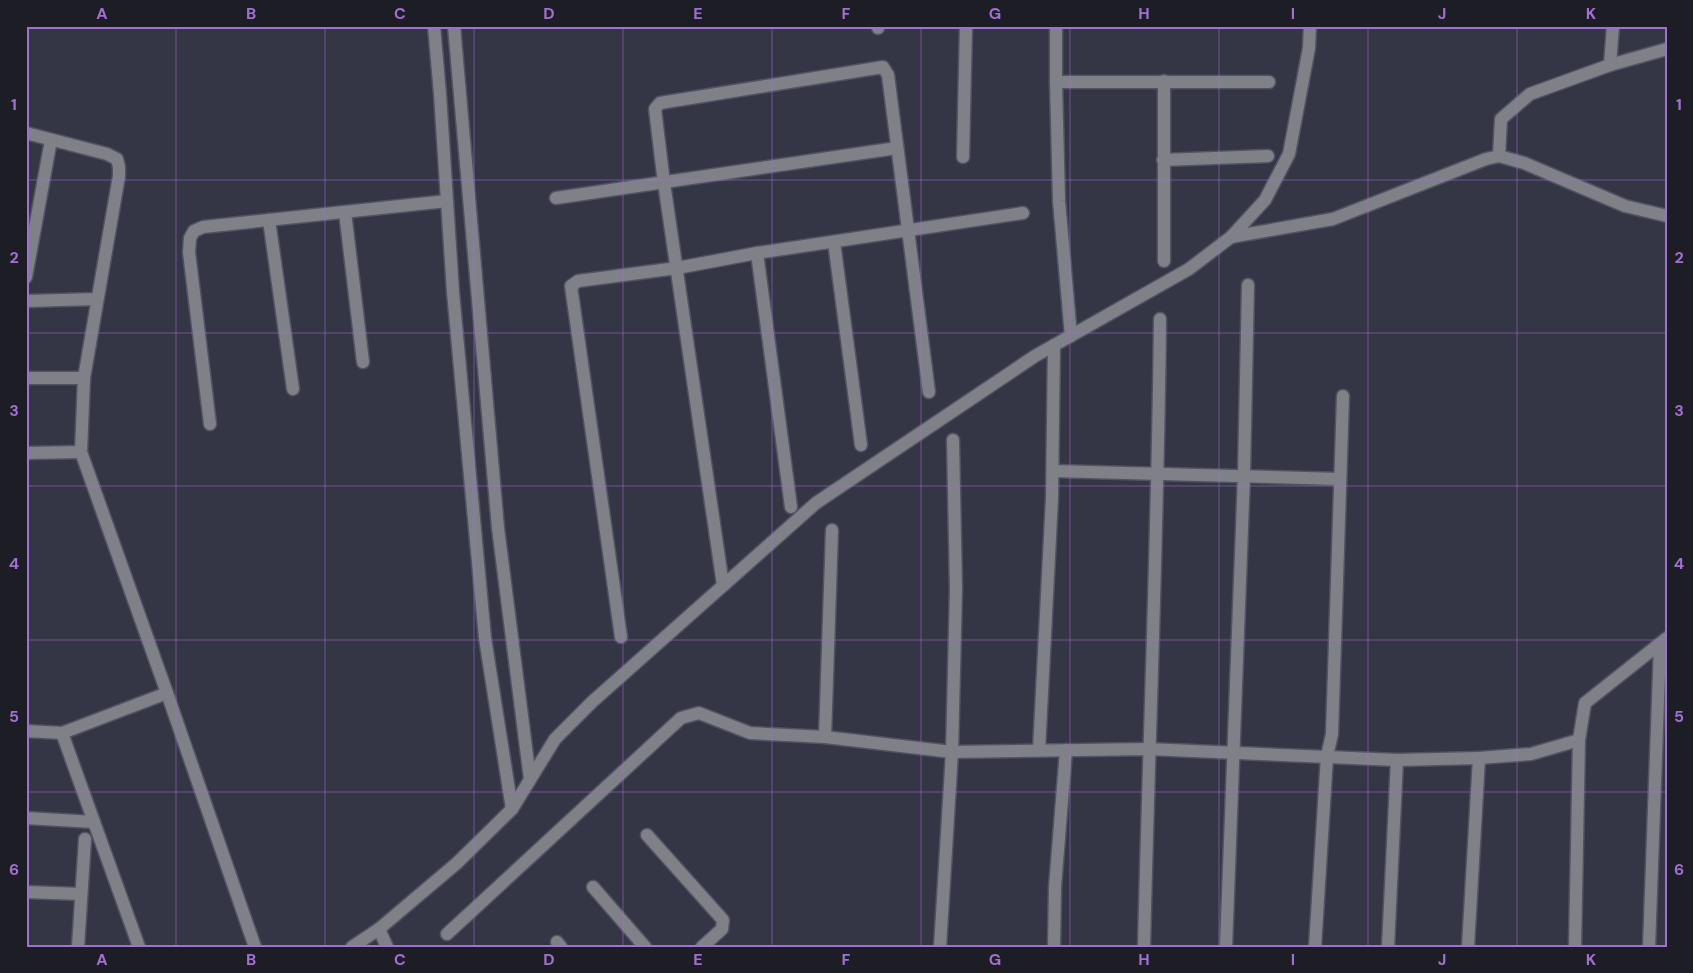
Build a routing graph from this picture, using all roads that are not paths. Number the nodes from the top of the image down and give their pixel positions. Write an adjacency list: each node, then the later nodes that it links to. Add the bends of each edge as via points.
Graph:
1 (434, 26): 21 (street)
2 (454, 26): 72 (street, via 498,528)
3 (966, 26): 17 (street)
4 (1056, 26): 10 (street)
5 (1310, 26): 27 (street, via 1310,48 1289,154 1265,200)
6 (1613, 26): 8 (street)
7 (1667, 49): 8 (street)
8 (1610, 65): 16 (street, via 1530,94 1501,119)
9 (1164, 81): 10 (street); 11 (street); 18 (street)
10 (1056, 82): 37 (street, via 1059,201)
11 (1269, 82)
12 (26, 133): 13 (street)
13 (51, 140): 32 (street); 34 (street, via 117,158 119,176)
14 (897, 148): 19 (street); 19 (street, via 888,75 883,68 660,103 655,109); 26 (street)
15 (1268, 156): 18 (street)
16 (1499, 156): 24 (street, via 1524,163 1625,206); 27 (street, via 1333,219)
17 (963, 157)
18 (1163, 160): 30 (street)
19 (664, 183): 20 (street); 31 (street)
20 (556, 198)
21 (447, 201): 22 (street); 73 (street, via 485,638)
22 (345, 212): 25 (street); 39 (street)
23 (1023, 213): 26 (street)
24 (1667, 216)
25 (269, 220): 42 (street); 45 (street, via 203,227 194,230 190,238)
26 (908, 231): 28 (street); 43 (street)
27 (1231, 237): 37 (street, via 1189,269)
28 (834, 242): 29 (street); 47 (street)
29 (757, 253): 31 (street); 54 (street)
30 (1164, 261)
31 (677, 268): 56 (street); 57 (street, via 578,281 571,286)
32 (26, 277)
33 (1248, 286): 52 (street)
34 (97, 300): 35 (street); 41 (street)
35 (26, 301)
36 (1160, 319): 51 (street)
37 (1071, 336): 38 (street)
38 (1054, 345): 50 (street); 56 (street, via 816,503)
39 (363, 362)
40 (26, 378): 41 (street)
41 (84, 378): 48 (street)
42 (293, 389)
43 (929, 392)
44 (1343, 396): 53 (street)
45 (210, 424)
46 (953, 440): 67 (street, via 956,589)
47 (862, 445)
48 (81, 452): 49 (street); 59 (street)
49 (26, 453)
50 (1053, 471): 51 (street); 65 (street)
51 (1158, 475): 52 (street); 64 (street)
52 (1244, 475): 53 (street); 68 (street)
53 (1340, 479): 69 (street, via 1332,734)
54 (791, 507)
55 (832, 530): 62 (street)
56 (723, 586): 72 (street, via 555,739)
57 (621, 637)
58 (1663, 642): 63 (street, via 1585,703); 98 (street)
59 (167, 693): 61 (street); 85 (street)
60 (26, 730): 61 (street)
61 (62, 734): 75 (street)
62 (825, 737): 67 (street); 82 (street, via 750,733 698,713 680,718)
63 (1579, 740): 70 (street, via 1531,754); 97 (street)
64 (1148, 749): 66 (street); 68 (street); 92 (street)
65 (1038, 750): 66 (street); 67 (street)
66 (1066, 750): 91 (street)
67 (952, 752): 90 (street)
68 (1233, 753): 69 (street); 93 (street)
69 (1327, 756): 71 (street); 94 (street)
70 (1479, 758): 71 (street); 96 (street)
71 (1397, 760): 95 (street)
72 (530, 780): 73 (street)
73 (512, 809): 81 (street, via 457,863)
74 (26, 818): 75 (street)
75 (94, 822): 84 (street)
76 (647, 835): 89 (street, via 723,920 722,929)
77 (85, 839): 80 (street)
78 (593, 888): 88 (street)
79 (26, 892): 80 (street)
80 (81, 894): 83 (street)
81 (378, 929): 86 (street); 87 (street)
82 (447, 934)
83 (78, 947)
84 (139, 947)
85 (255, 947)
86 (352, 947)
87 (387, 947)
88 (645, 947)
89 (702, 947)
90 (940, 947)
91 (1054, 947)
92 (1144, 947)
93 (1226, 947)
94 (1315, 947)
95 (1388, 947)
96 (1468, 947)
97 (1575, 947)
98 (1649, 947)

